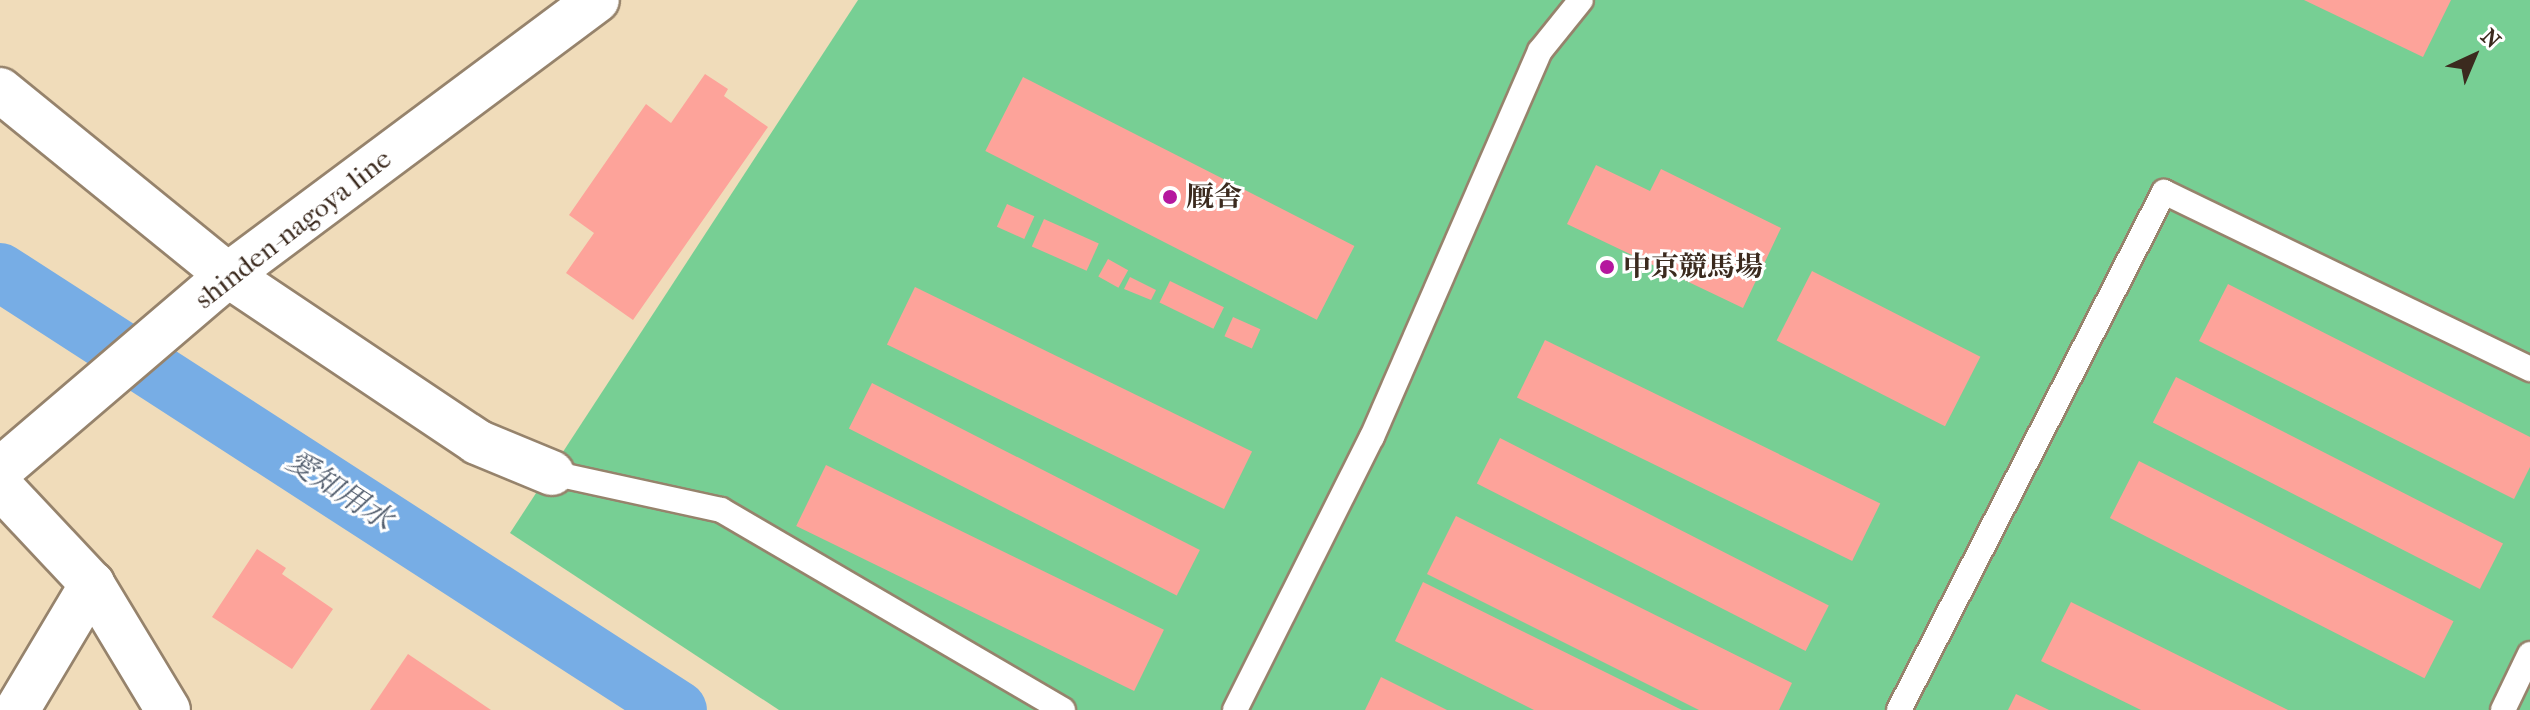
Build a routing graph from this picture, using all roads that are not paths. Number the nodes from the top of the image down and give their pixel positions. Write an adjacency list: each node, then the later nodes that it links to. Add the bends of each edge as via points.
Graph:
1 (597, 0): 4 (main road, shinden-nagoya line)
2 (1581, 0): 14 (lane, via 1540,51 1372,437)
3 (0, 90): 4 (main road)
4 (228, 275): 6 (main road, shinden-nagoya line); 7 (main road, via 477,442)
5 (2530, 369): 15 (lane, via 2164,192)
6 (0, 470)
7 (552, 473): 13 (lane, via 721,510)
8 (0, 486): 9 (main road)
9 (92, 584): 11 (main road); 12 (main road)
10 (2530, 654): 16 (lane)
11 (17, 710)
12 (168, 710)
13 (1063, 710)
14 (1235, 710)
15 (1899, 710)
16 (2503, 710)

